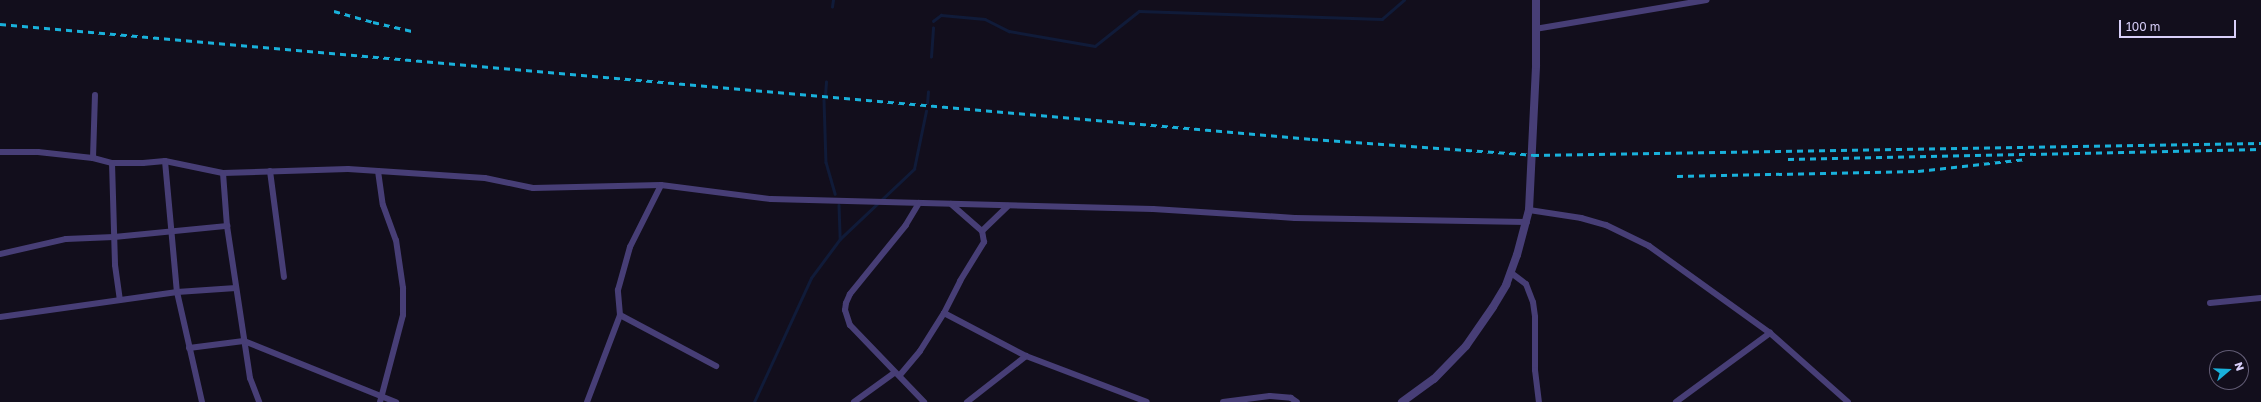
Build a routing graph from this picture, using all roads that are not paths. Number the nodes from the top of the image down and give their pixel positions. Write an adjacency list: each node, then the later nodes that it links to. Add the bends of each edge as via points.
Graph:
1 (1536, 0): 3 (street)
2 (1707, 0): 3 (street)
3 (1535, 29): 16 (street, via 1536,73)
4 (95, 95): 6 (street)
5 (0, 152): 6 (street, via 38,152)
6 (92, 158): 8 (street)
7 (165, 161): 8 (street, via 143,164); 11 (street); 20 (street)
8 (112, 163): 21 (street)
9 (270, 171): 10 (street, via 348,169); 11 (street); 24 (street)
10 (378, 172): 12 (street, via 485,178 533,188); 39 (street, via 383,205 396,240 403,288 403,315)
11 (224, 174): 18 (street)
12 (661, 185): 13 (street, via 771,199); 31 (street, via 630,247 618,290)
13 (919, 203): 14 (street); 38 (street, via 906,225 846,303 846,316 850,325)
14 (951, 204): 15 (street); 19 (street)
15 (1008, 206): 17 (street, via 1153,209 1295,218); 19 (street)
16 (1529, 210): 17 (street); 33 (street, via 1581,218 1624,232 1650,246)
17 (1527, 222): 23 (street)
18 (227, 226): 20 (street); 25 (street)
19 (982, 231): 30 (street, via 984,242)
20 (171, 232): 21 (street); 26 (street)
21 (114, 237): 22 (street, via 66,239); 28 (street)
22 (0, 254)
23 (1510, 272): 50 (street, via 1493,308 1466,346 1434,379); 51 (street, via 1526,284 1533,302 1535,370)
24 (284, 277)
25 (236, 288): 26 (street); 34 (street)
26 (177, 292): 28 (street); 35 (street)
27 (2261, 298): 29 (street)
28 (120, 300): 32 (street)
29 (2210, 303)
30 (944, 313): 36 (street); 38 (street, via 920,351)
31 (620, 315): 37 (street); 43 (street)
32 (0, 317)
33 (1770, 333): 52 (street); 53 (street)
34 (244, 341): 35 (street); 39 (street); 41 (street, via 250,378)
35 (189, 348): 40 (street)
36 (1026, 356): 46 (street); 47 (street)
37 (716, 366)
38 (897, 374): 44 (street); 45 (street)
39 (382, 399): 42 (street)
40 (202, 402)
41 (259, 402)
42 (396, 402)
43 (587, 402)
44 (854, 402)
45 (924, 402)
46 (967, 402)
47 (1147, 402)
48 (1223, 402): 49 (street, via 1270,396 1291,398)
49 (1297, 402)
50 (1402, 402)
51 (1539, 402)
52 (1676, 402)
53 (1848, 402)

